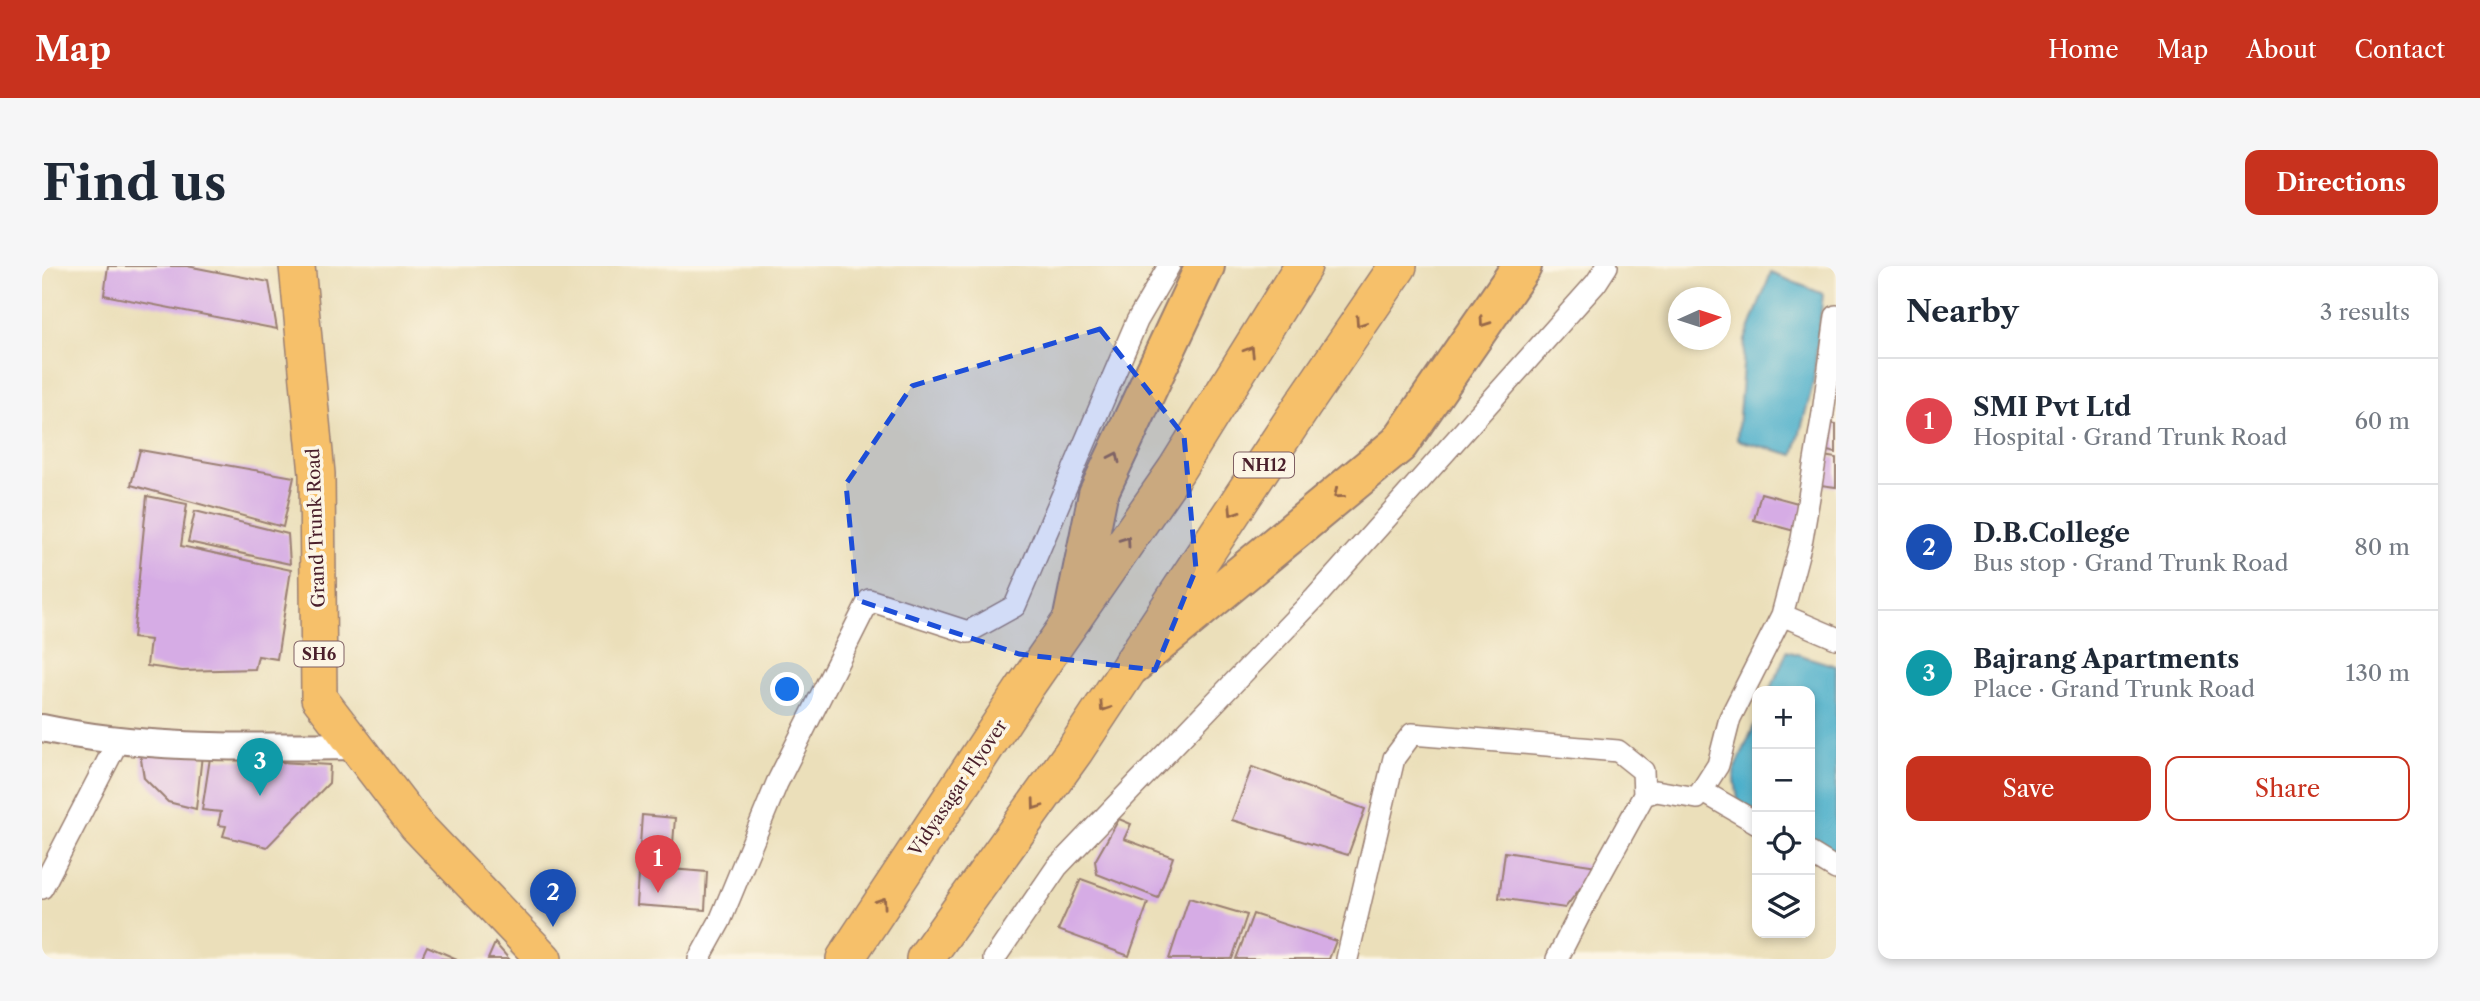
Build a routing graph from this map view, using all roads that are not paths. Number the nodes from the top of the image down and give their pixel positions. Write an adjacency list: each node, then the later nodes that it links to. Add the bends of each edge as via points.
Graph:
1 (297, 266): 15 (main road, Grand Trunk Road / SH6, via 317,474 319,698)
2 (1168, 266): 23 (street, via 1136,321 1015,606 968,632 869,600 777,783 720,921)
3 (1205, 266): 10 (highway, one-way to 3, via 1098,494)
4 (1303, 266): 10 (highway, Vidyasagar Flyover, one-way to 4, via 1176,470)
5 (1398, 266): 12 (highway, NH12, one-way to 12)
6 (1522, 266): 12 (highway, one-way to 12, via 1399,444)
7 (1607, 266): 26 (street, via 1315,598 1057,867)
8 (1836, 316): 9 (street, via 1802,538)
9 (1782, 615): 11 (street); 16 (street, via 1730,718 1718,765)
10 (1073, 617): 24 (highway, Vidyasagar Flyover, one-way to 10)
11 (1836, 638)
12 (1132, 665): 25 (highway, NH12, one-way to 25)
13 (42, 728): 14 (street)
14 (119, 739): 15 (street, via 231,747); 21 (street)
15 (356, 746): 22 (main road, Grand Trunk Road / SH6, via 417,825)
16 (1702, 791): 17 (street, via 1697,799 1656,791); 18 (street)
17 (1644, 795): 27 (street, via 1643,771 1618,751 1412,734 1394,758); 28 (street)
18 (1752, 820)
19 (1815, 856): 20 (street)
20 (1836, 869)
21 (42, 888)
22 (544, 959)
23 (699, 959)
24 (845, 959)
25 (925, 959)
26 (994, 959)
27 (1347, 959)
28 (1557, 959)

